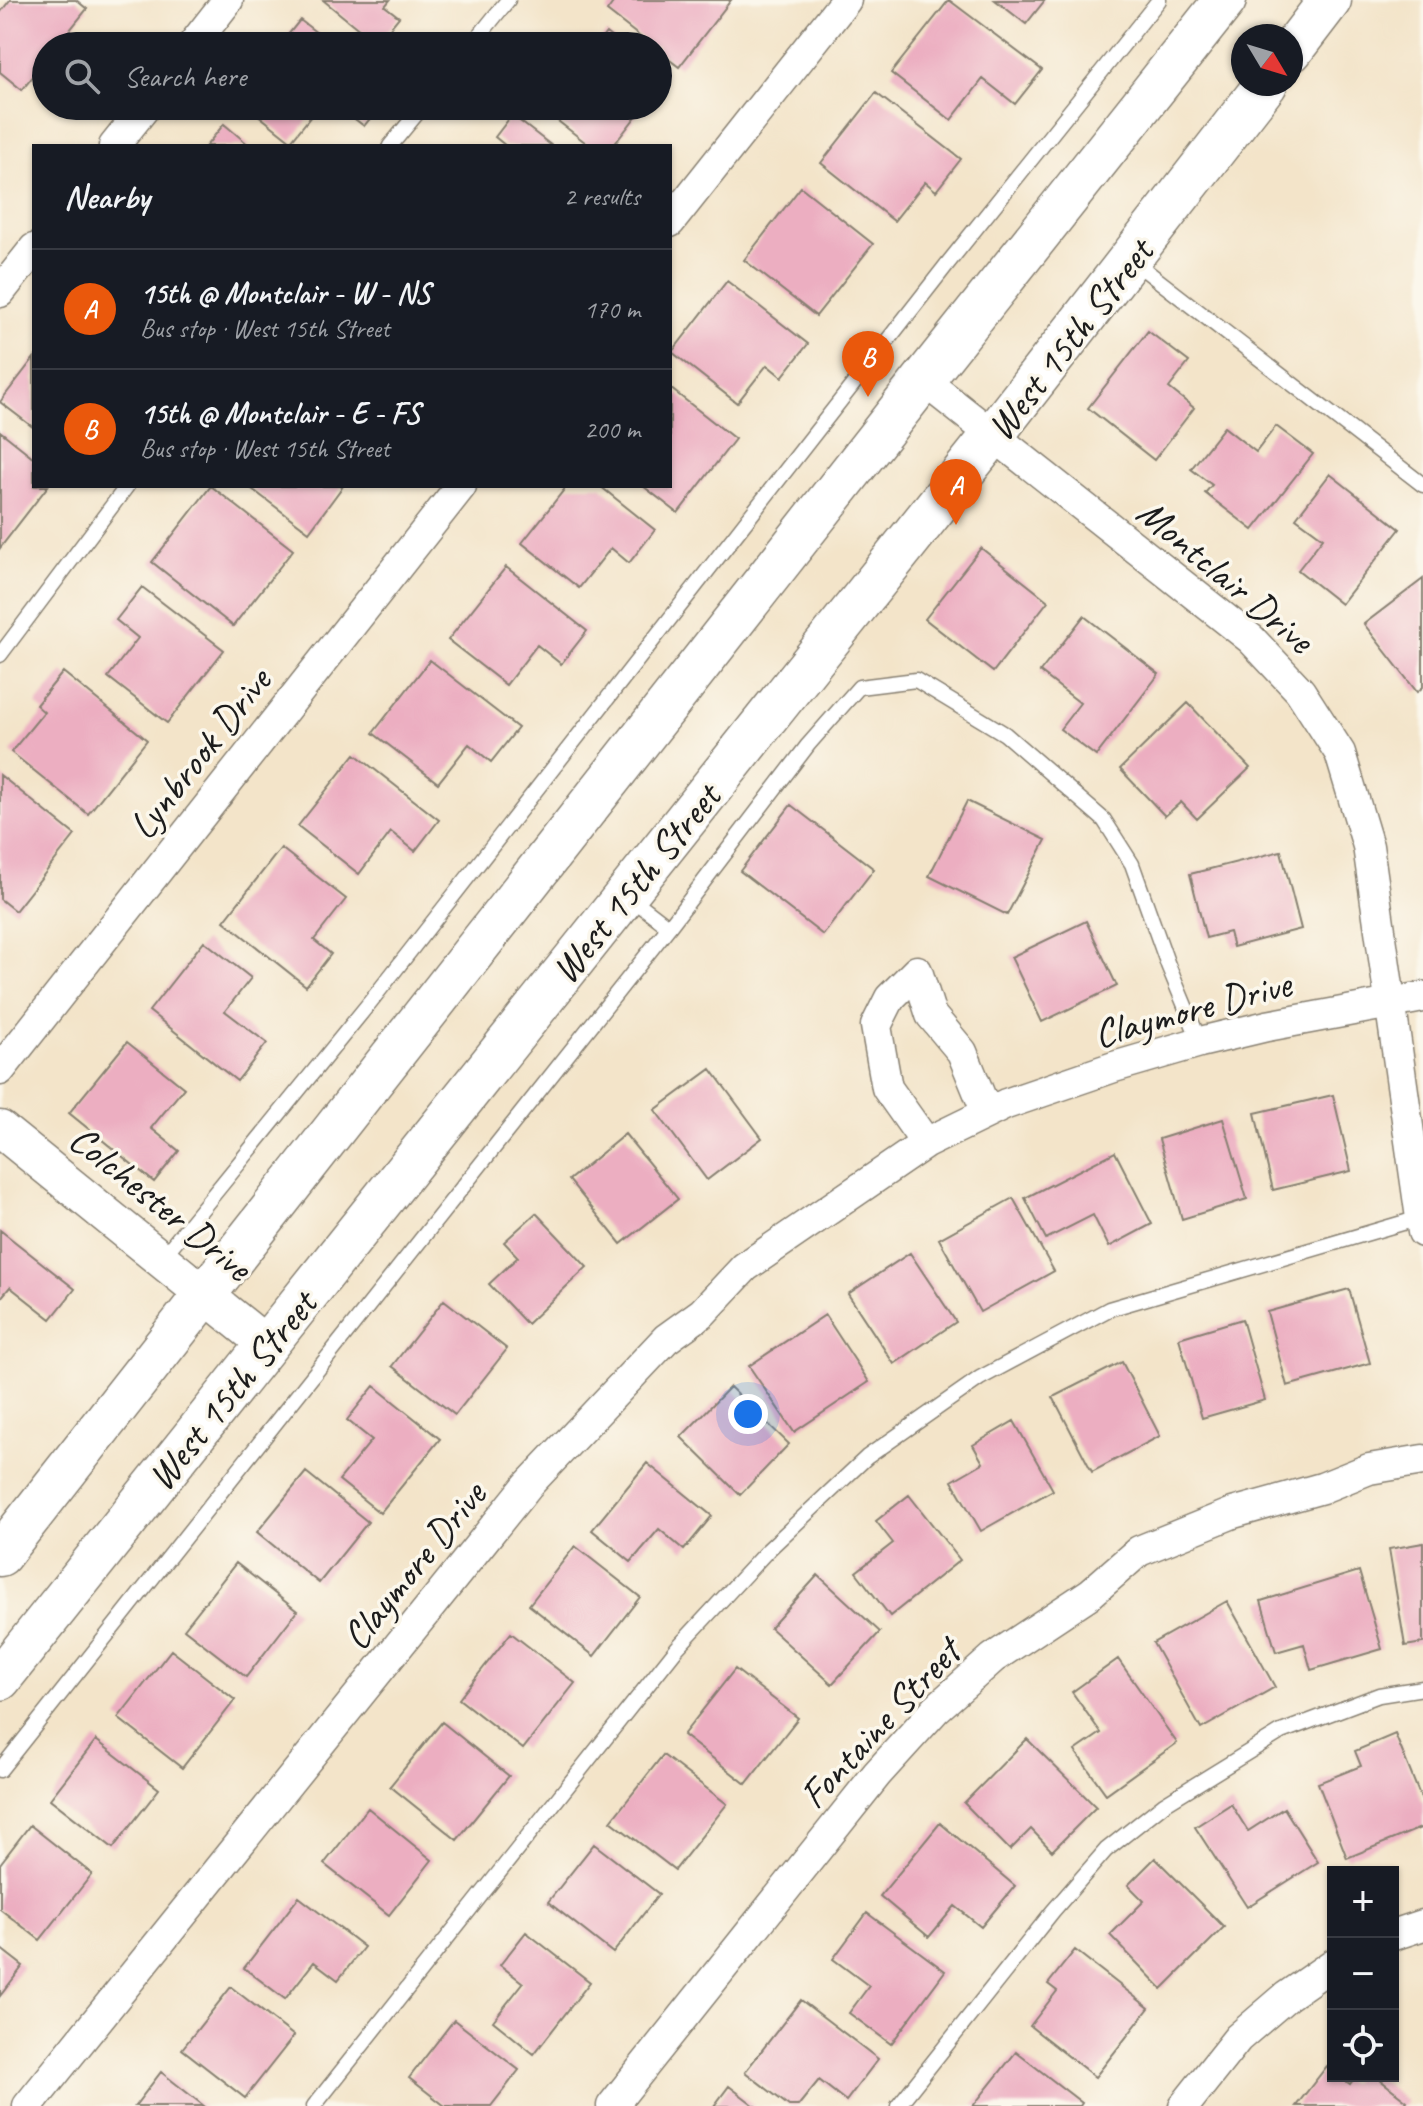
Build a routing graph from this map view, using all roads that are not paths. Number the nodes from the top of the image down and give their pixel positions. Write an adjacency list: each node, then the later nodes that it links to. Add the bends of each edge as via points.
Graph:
1 (228, 0): 7 (street)
2 (508, 0): 8 (lane)
3 (846, 0): 15 (street)
4 (1159, 0): 35 (lane, via 371,1001)
5 (1225, 0): 19 (main road, West 15th Street)
6 (1330, 0): 9 (main road)
7 (203, 32)
8 (482, 32)
9 (1303, 35)
10 (1257, 96): 17 (main road, West 15th Street)
11 (135, 120): 13 (street)
12 (411, 120): 14 (lane)
13 (116, 144)
14 (392, 144)
15 (672, 219)
16 (32, 252): 18 (street)
17 (1131, 260): 20 (main road, West 15th Street); 21 (lane)
18 (0, 292)
19 (923, 380): 20 (street, Montclair Drive); 36 (main road, West 15th Street)
20 (992, 436): 25 (main road, West 15th Street); 28 (street, Montclair Drive, via 1251,639 1300,691 1340,753 1368,846)
21 (1423, 485)
22 (125, 488): 24 (lane)
23 (459, 488): 30 (street, Lynbrook Drive)
24 (0, 655)
25 (626, 895): 26 (lane); 37 (main road, West 15th Street)
26 (669, 927): 29 (lane, via 859,687 916,680 1005,734 1104,820 1132,864); 42 (lane)
27 (1423, 997): 28 (street, Claymore Drive)
28 (1389, 1003): 29 (street, Claymore Drive); 34 (street, Montclair Drive)
29 (1200, 1042): 31 (street, Claymore Drive)
30 (0, 1070)
31 (987, 1113): 33 (street, Claymore Drive); 33 (street, via 962,1052 931,1015 917,971 890,998 876,1026 887,1088)
32 (0, 1129): 35 (street, Colchester Drive)
33 (926, 1143): 46 (street, Claymore Drive, via 745,1267 582,1425 528,1485)
34 (1422, 1222): 47 (lane, via 1109,1309 980,1378 867,1457 768,1550 677,1648)
35 (161, 1258): 36 (street, Colchester Drive)
36 (207, 1295): 37 (street, Colchester Drive); 39 (main road, West 15th Street)
37 (267, 1345): 40 (main road, West 15th Street)
38 (1423, 1460): 48 (street, Fontaine Street, via 1369,1469 1233,1513 1139,1551 1091,1593 993,1658 936,1709 877,1774)
39 (0, 1555)
40 (0, 1679)
41 (1423, 1688): 49 (lane, via 1379,1695 1281,1732 1164,1804 1106,1850)
42 (0, 1770)
43 (1423, 1925): 44 (street)
44 (1399, 1933)
45 (1327, 1968): 50 (street, via 1238,2038)
46 (28, 2106)
47 (314, 2106)
48 (612, 2106)
49 (898, 2106)
50 (1184, 2106)

